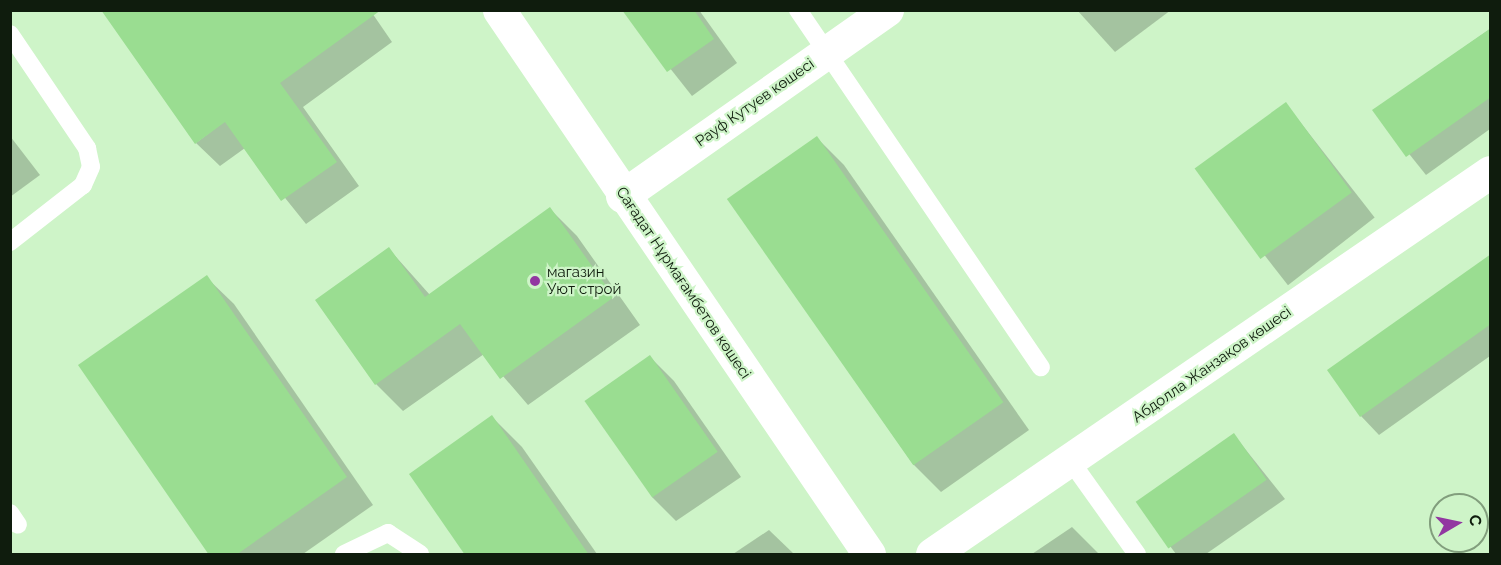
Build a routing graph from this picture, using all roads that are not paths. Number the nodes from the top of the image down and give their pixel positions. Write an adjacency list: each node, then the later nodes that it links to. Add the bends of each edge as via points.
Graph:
1 (499, 10): 7 (street, Сағадат Нұрмағамбетов көшесі)
2 (798, 10): 5 (lane)
3 (887, 10): 5 (street, Рауф Кутуев көшесі)
4 (10, 34): 8 (lane, via 87,148 91,167 83,185)
5 (828, 52): 7 (street, Рауф Кутуев көшесі); 9 (lane)
6 (1491, 172): 10 (street, Абдолла Жанзақов көшесі)
7 (622, 196): 13 (street, Сағадат Нұрмағамбетов көшесі)
8 (10, 242)
9 (1041, 367)
10 (1072, 463): 14 (street, Абдолла Жанзақов көшесі); 15 (lane)
11 (344, 555): 12 (lane, via 388,533)
12 (420, 555)
13 (869, 555)
14 (932, 555)
15 (1137, 555)

